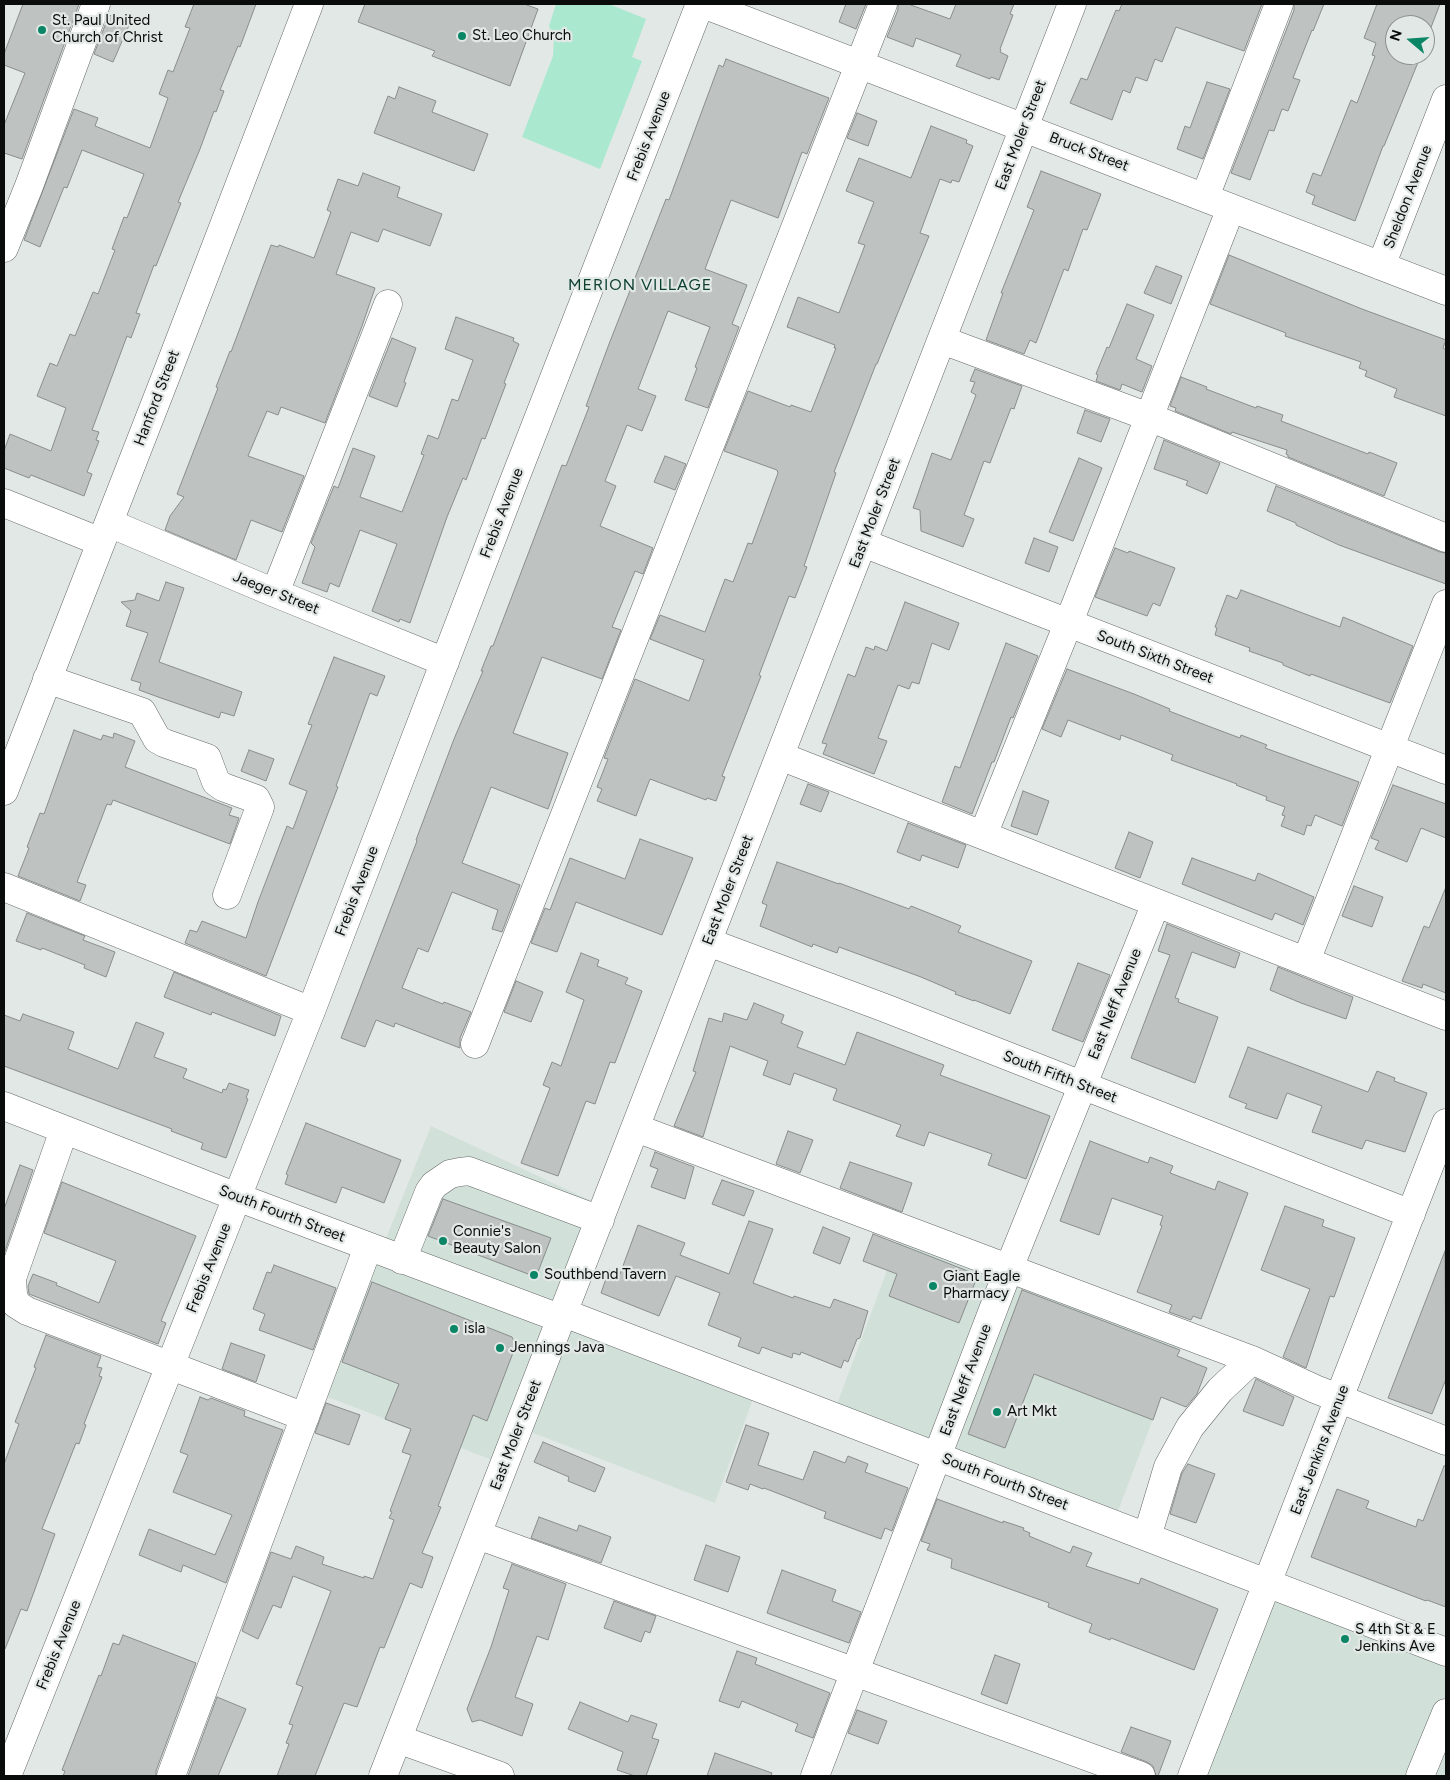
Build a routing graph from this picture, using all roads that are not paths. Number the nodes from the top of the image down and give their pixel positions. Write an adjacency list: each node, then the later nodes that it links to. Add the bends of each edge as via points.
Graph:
1 (96, 4): 12 (street)
2 (309, 4): 19 (street, Hanford Street)
3 (702, 4): 7 (street, Bruck Street); 25 (street, Frebis Avenue)
4 (883, 4): 7 (street)
5 (1072, 4): 9 (street, East Moler Street)
6 (1279, 4): 10 (street)
7 (859, 64): 9 (street, Bruck Street); 39 (street)
8 (1446, 99): 13 (street, Sheldon Avenue)
9 (1024, 128): 10 (street, Bruck Street); 16 (street, East Moler Street)
10 (1205, 198): 11 (street, Bruck Street)
11 (1231, 208): 13 (street, Bruck Street); 17 (street)
12 (4, 248)
13 (1381, 266): 14 (street, Bruck Street)
14 (1446, 292)
15 (388, 304): 22 (street)
16 (942, 340): 17 (street); 21 (street, East Moler Street)
17 (1149, 417): 20 (street); 24 (street)
18 (4, 503): 19 (street, Jaeger Street)
19 (105, 533): 22 (street, Jaeger Street); 26 (street, Hanford Street)
20 (1446, 538)
21 (863, 543): 24 (street, South Sixth Street); 28 (street, East Moler Street)
22 (274, 593): 25 (street, Jaeger Street)
23 (1446, 604): 27 (street)
24 (1068, 623): 27 (street, South Sixth Street); 31 (street)
25 (445, 662): 37 (street, Frebis Avenue)
26 (47, 679): 30 (street, Hanford Street); 33 (street, via 142,712 157,739 207,758 216,782 256,799 260,807)
27 (1390, 749): 29 (street, South Sixth Street); 36 (street)
28 (780, 756): 31 (street); 35 (street, East Moler Street)
29 (1446, 770)
30 (4, 791)
31 (983, 835): 34 (street)
32 (4, 887): 37 (street)
33 (227, 896)
34 (1156, 903): 36 (street); 40 (street, East Neff Avenue)
35 (708, 942): 40 (street, South Fifth Street); 43 (street, East Moler Street)
36 (1306, 961): 38 (street)
37 (311, 1011): 45 (street, Frebis Avenue)
38 (1446, 1016)
39 (475, 1044)
40 (1082, 1086): 46 (street, South Fifth Street); 50 (street, East Neff Avenue)
41 (4, 1106): 44 (street, South Fourth Street)
42 (1446, 1123): 46 (street, East Jenkins Avenue)
43 (636, 1128): 47 (street, East Moler Street); 50 (street)
44 (64, 1130): 45 (street, South Fourth Street); 53 (street, via 12,1278 16,1304 26,1311)
45 (237, 1197): 48 (street, South Fourth Street); 53 (street, Frebis Avenue)
46 (1411, 1214): 54 (street, East Jenkins Avenue)
47 (600, 1220): 49 (street, via 469,1171 450,1174 429,1192); 51 (street, East Moler Street)
48 (368, 1247): 49 (street, South Fourth Street); 55 (street)
49 (402, 1260): 51 (street, South Fourth Street)
50 (1009, 1268): 52 (street); 57 (street, East Neff Avenue)
51 (563, 1316): 57 (street, South Fourth Street); 58 (street, East Moler Street)
52 (1252, 1360): 54 (street); 59 (street, via 1220,1390 1190,1427 1168,1467)
53 (170, 1366): 55 (street); 65 (street, Frebis Avenue)
54 (1340, 1399): 56 (street); 60 (street, East Jenkins Avenue)
55 (305, 1417): 66 (street)
56 (1446, 1441)
57 (937, 1456): 59 (street, South Fourth Street); 62 (street, East Neff Avenue)
58 (478, 1535): 62 (street); 64 (street, East Moler Street)
59 (1147, 1536): 60 (street, South Fourth Street)
60 (1268, 1583): 61 (street, South Fourth Street); 71 (street, East Jenkins Avenue)
61 (1446, 1652)
62 (854, 1672): 69 (street, East Neff Avenue); 70 (street)
63 (1446, 1713): 72 (street)
64 (398, 1739): 67 (street, East Moler Street); 68 (street)
65 (7, 1776)
66 (171, 1776)
67 (383, 1776)
68 (500, 1776)
69 (815, 1776)
70 (1141, 1776)
71 (1192, 1776)
72 (1420, 1776)

